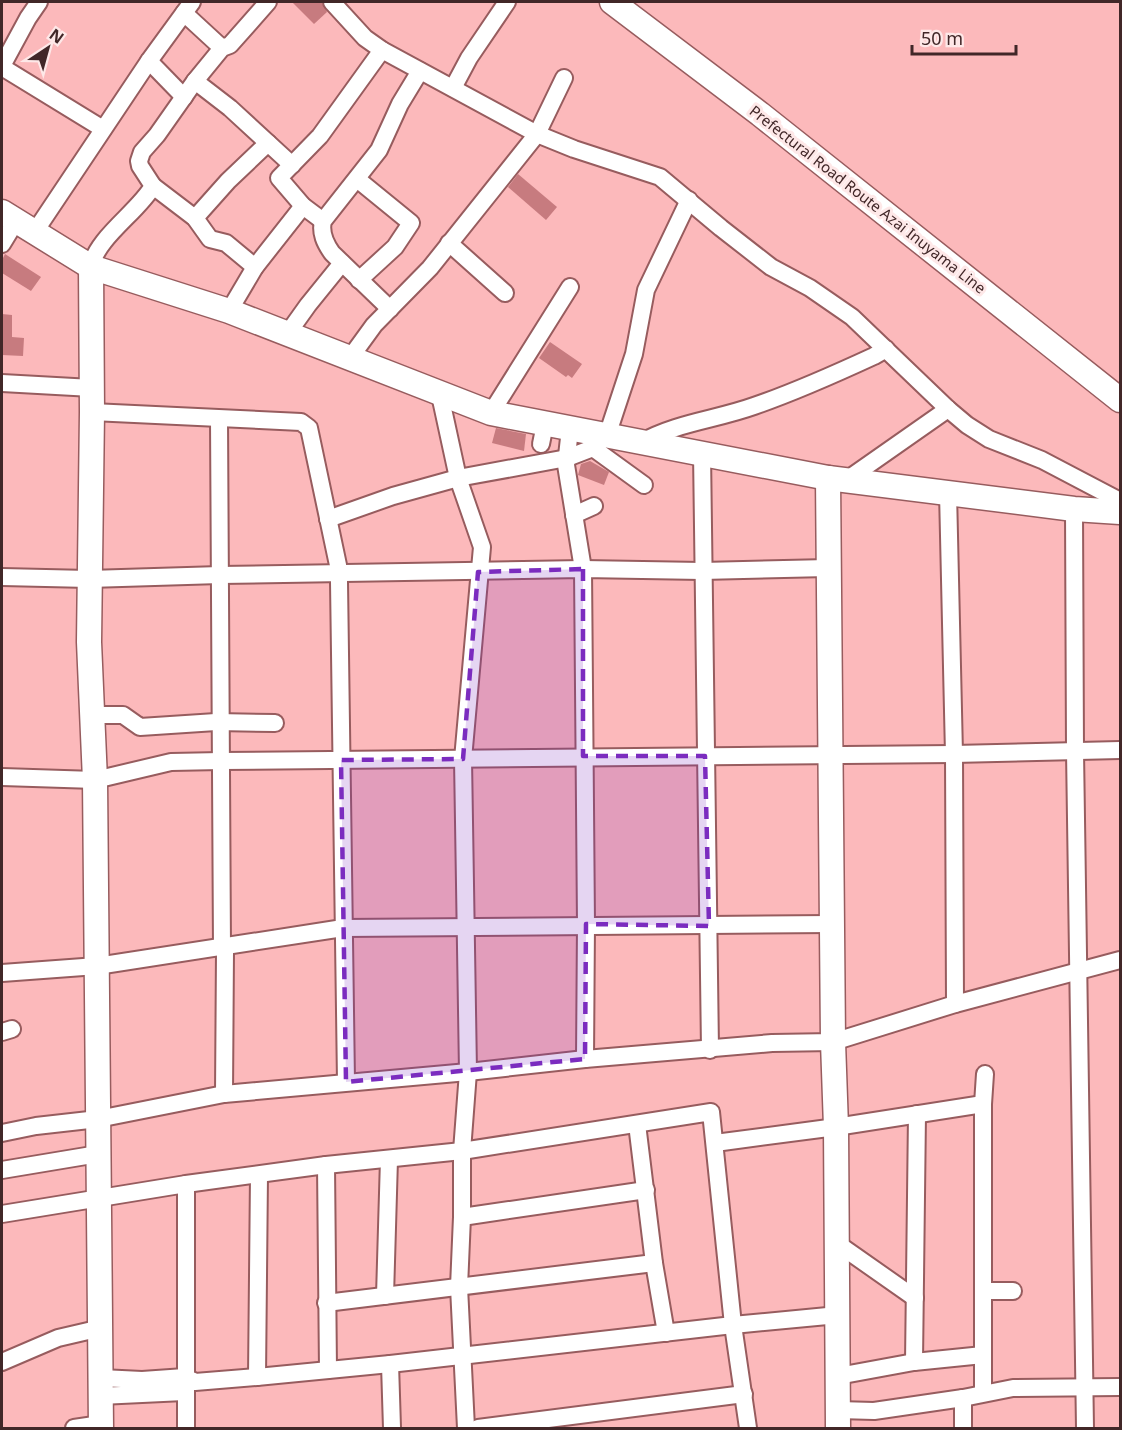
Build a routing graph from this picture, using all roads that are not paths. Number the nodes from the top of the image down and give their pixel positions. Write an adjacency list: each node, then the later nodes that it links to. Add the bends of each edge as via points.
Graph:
1 (39, 2): 10 (street)
2 (268, 2): 7 (street, via 230,45)
3 (507, 2): 14 (street)
4 (612, 2): 43 (street, Prefectural Road Route Azai Inuyama Line, via 760,114)
5 (335, 3): 8 (street, via 365,38)
6 (188, 7): 7 (street); 9 (street)
7 (222, 48): 13 (street)
8 (382, 50): 11 (street); 19 (street, via 320,136)
9 (149, 61): 15 (street); 16 (street)
10 (2, 67): 16 (street)
11 (420, 71): 14 (street); 20 (street, via 379,150)
12 (564, 78): 17 (street)
13 (195, 81): 15 (street); 18 (street)
14 (453, 88): 17 (street)
15 (184, 97): 21 (street, via 140,156 140,166)
16 (102, 129): 26 (street)
17 (537, 134): 22 (street, via 660,177); 27 (street)
18 (268, 143): 19 (street); 24 (street)
19 (292, 165): 23 (street, via 279,178)
20 (357, 179): 25 (street); 32 (street, via 411,223 395,247)
21 (153, 186): 24 (street); 30 (street, via 111,233)
22 (689, 200): 38 (street, via 771,267 852,317); 48 (street, via 646,290 634,354)
23 (303, 206): 25 (street); 31 (street)
24 (195, 218): 31 (street, via 210,239 226,243)
25 (323, 221): 29 (street, via 326,243)
26 (17, 222): 28 (street); 30 (street)
27 (449, 243): 34 (street); 35 (street)
28 (2, 244)
29 (342, 264): 32 (street); 37 (street)
30 (91, 267): 36 (street); 42 (street)
31 (255, 267): 36 (street)
32 (360, 280): 35 (street)
33 (570, 287): 45 (street)
34 (505, 293)
35 (390, 309): 39 (street)
36 (229, 311): 37 (street)
37 (288, 333): 39 (street)
38 (886, 349): 44 (street); 49 (street, via 794,392 661,431)
39 (350, 358): 41 (street)
40 (2, 383): 42 (street)
41 (440, 395): 45 (street); 52 (street)
42 (92, 400): 46 (street); 69 (street)
43 (1120, 400)
44 (948, 409): 53 (street); 56 (street, via 989,439 1042,459)
45 (491, 413): 47 (street, via 543,434)
46 (219, 419): 61 (street, via 273,413 309,428); 66 (street)
47 (570, 429): 48 (street); 51 (street)
48 (600, 442): 49 (street); 51 (street); 54 (street)
49 (640, 443): 50 (street)
50 (702, 452): 53 (street); 64 (street)
51 (567, 458): 52 (street); 60 (street)
52 (458, 478): 61 (street); 65 (street, via 482,548)
53 (838, 478): 55 (street); 62 (street)
54 (644, 485)
55 (948, 492): 58 (street); 75 (street)
56 (1120, 501)
57 (594, 506): 60 (street)
58 (1074, 509): 59 (street); 74 (street)
59 (1120, 512)
60 (574, 515): 63 (street)
61 (328, 519): 67 (street)
62 (828, 568): 64 (street); 76 (street)
63 (583, 569): 64 (street); 65 (street); 77 (street)
64 (702, 571): 78 (street)
65 (478, 572): 67 (street); 79 (street)
66 (220, 574): 67 (street); 69 (street); 72 (street)
67 (339, 574): 80 (street)
68 (2, 577): 69 (street)
69 (89, 579): 70 (street)
70 (92, 715): 72 (street, via 123,715 140,727); 83 (street)
71 (275, 723): 72 (street)
72 (220, 724): 81 (street)
73 (1120, 750): 74 (street)
74 (1075, 751): 75 (street); 92 (street)
75 (954, 754): 76 (street); 94 (street)
76 (830, 755): 78 (street); 85 (street)
77 (584, 756): 78 (street); 79 (street); 84 (street)
78 (705, 756): 86 (street)
79 (463, 759): 80 (street); 87 (street)
80 (341, 760): 81 (street); 88 (street)
81 (221, 761): 83 (street, via 171,762); 89 (street)
82 (2, 777): 83 (street)
83 (95, 780): 91 (street)
84 (586, 924): 86 (street); 87 (street); 97 (street)
85 (832, 924): 86 (street); 95 (street)
86 (709, 926): 96 (street)
87 (466, 927): 88 (street); 98 (street)
88 (343, 928): 89 (street); 100 (street)
89 (222, 948): 91 (street); 101 (street)
90 (1120, 960): 92 (street)
91 (97, 966): 93 (street); 104 (street)
92 (1078, 972): 94 (street); 142 (street)
93 (2, 973)
94 (955, 1004): 95 (street)
95 (833, 1042): 96 (street); 106 (street)
96 (710, 1050): 97 (street)
97 (585, 1059): 98 (street)
98 (468, 1072): 100 (street); 109 (street)
99 (985, 1074): 102 (street)
100 (346, 1082): 101 (street)
101 (224, 1094): 104 (street)
102 (983, 1104): 103 (street); 123 (street)
103 (917, 1114): 106 (street); 126 (street)
104 (98, 1119): 107 (street); 110 (street)
105 (637, 1124): 108 (street, via 711,1113); 109 (street); 116 (street)
106 (836, 1127): 108 (street); 120 (street)
107 (2, 1133)
108 (715, 1143): 129 (street)
109 (462, 1151): 111 (street); 119 (street)
110 (98, 1154): 113 (street); 117 (street)
111 (389, 1159): 112 (street); 125 (street)
112 (326, 1165): 114 (street); 127 (street)
113 (2, 1170)
114 (259, 1175): 115 (street); 139 (street)
115 (186, 1184): 117 (street); 140 (street)
116 (646, 1190): 119 (street); 121 (street)
117 (100, 1198): 118 (street); 130 (street)
118 (2, 1214)
119 (462, 1217): 122 (street)
120 (838, 1244): 126 (street); 128 (street)
121 (654, 1263): 122 (street); 131 (street)
122 (459, 1287): 125 (street); 132 (street)
123 (983, 1291): 124 (street); 133 (street)
124 (1013, 1291)
125 (385, 1296): 127 (street)
126 (915, 1298): 135 (street)
127 (326, 1303): 137 (street)
128 (838, 1315): 129 (street); 138 (street)
129 (733, 1325): 131 (street); 145 (street)
130 (101, 1328): 134 (street, via 58,1338); 141 (street)
131 (666, 1333): 132 (street)
132 (462, 1355): 136 (street); 152 (street)
133 (983, 1355): 135 (street); 144 (street)
134 (2, 1362)
135 (914, 1362): 138 (street)
136 (390, 1364): 137 (street); 151 (street)
137 (328, 1370): 139 (street)
138 (838, 1376): 147 (street)
139 (257, 1377): 140 (street)
140 (185, 1385): 141 (street); 150 (street)
141 (101, 1387): 148 (street)
142 (1085, 1387): 143 (street); 144 (street, via 1013,1388); 156 (street)
143 (1120, 1387)
144 (982, 1393): 146 (street)
145 (744, 1394): 153 (street); 154 (street)
146 (963, 1398): 147 (street); 155 (street)
147 (838, 1419)
148 (101, 1426): 149 (street)
149 (75, 1428)
150 (186, 1428)
151 (392, 1428)
152 (466, 1428)
153 (478, 1428)
154 (748, 1428)
155 (963, 1428)
156 (1085, 1428)

